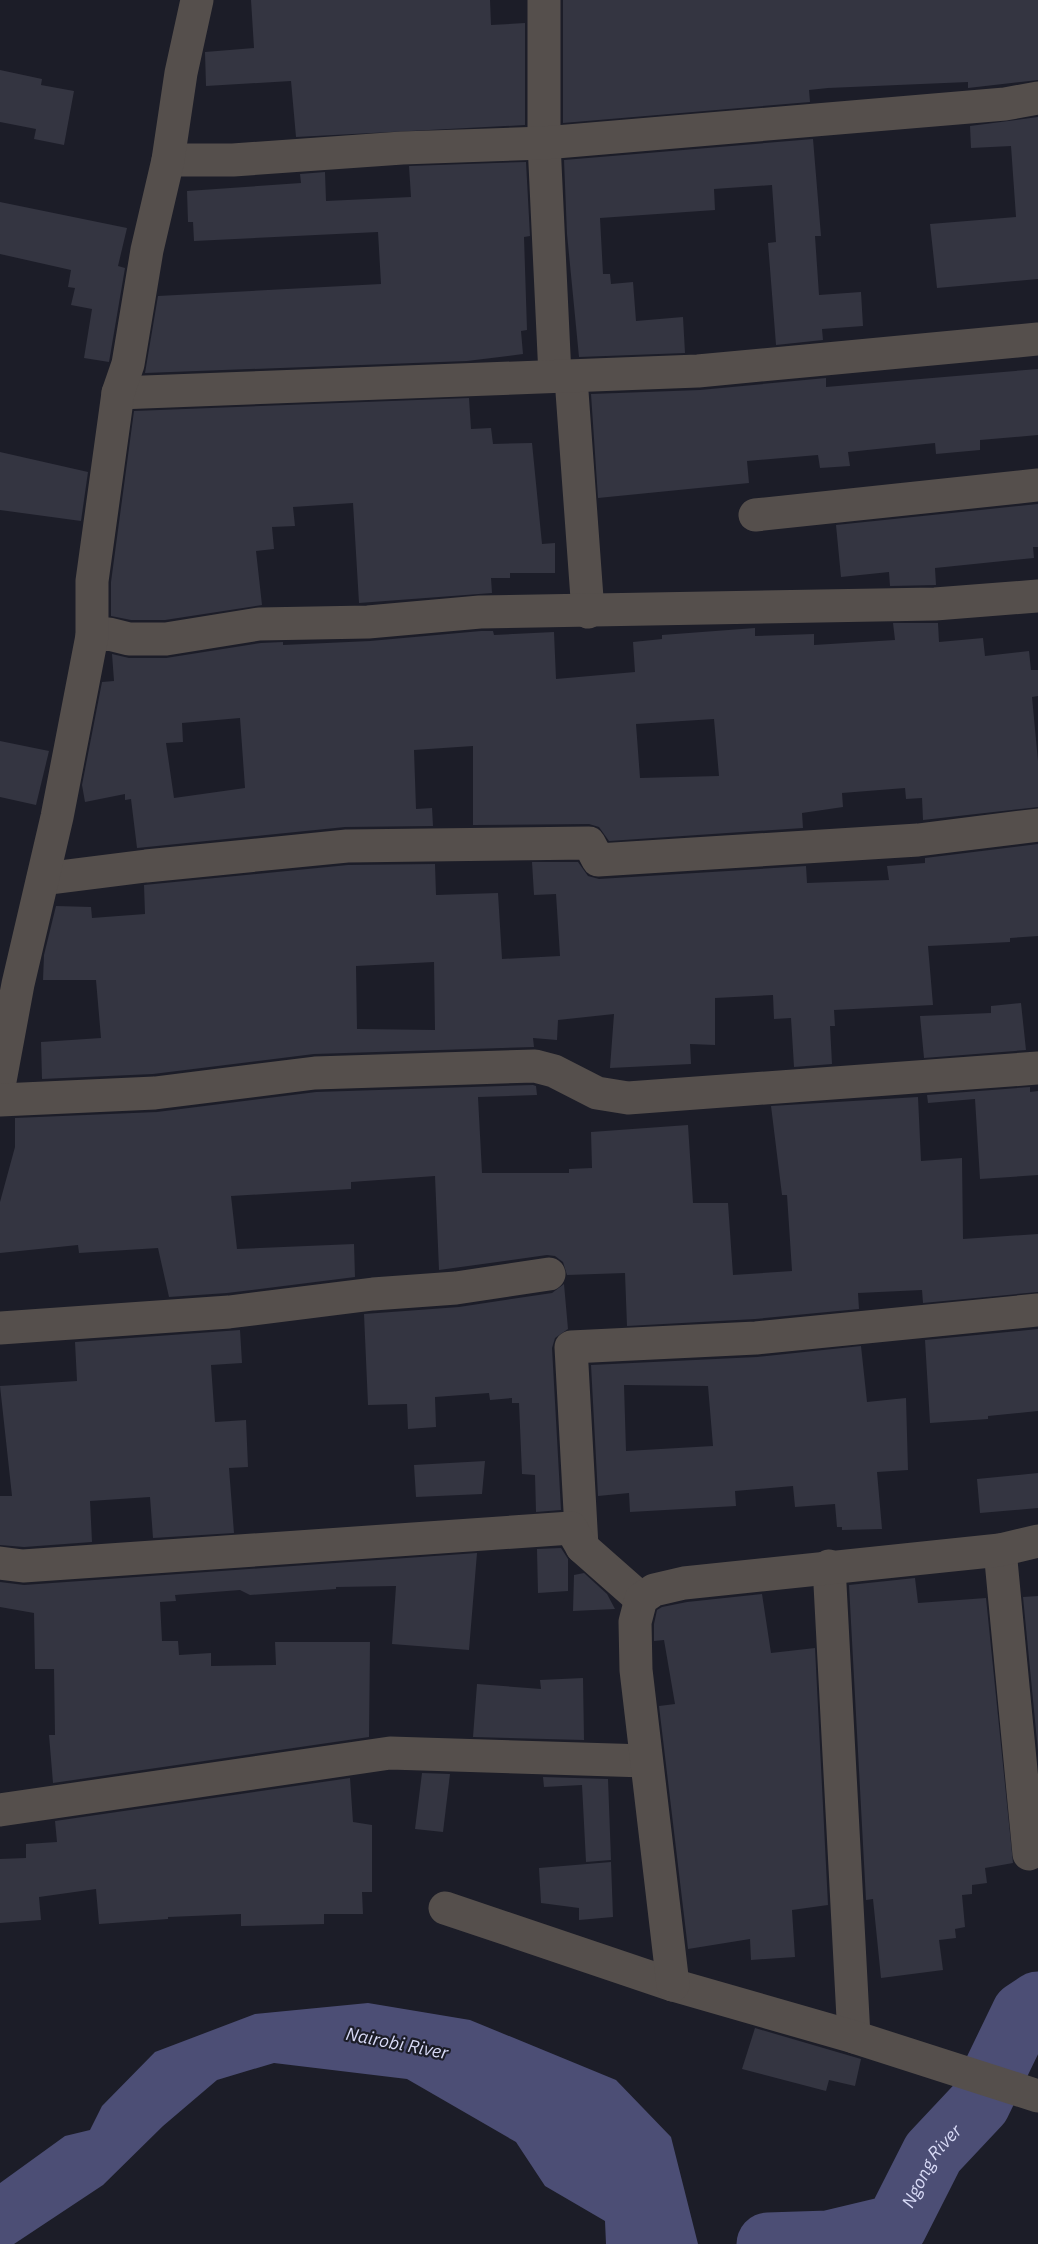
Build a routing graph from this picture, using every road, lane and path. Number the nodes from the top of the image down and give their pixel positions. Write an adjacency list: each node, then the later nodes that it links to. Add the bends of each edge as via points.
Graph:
1 (197, 0): 5 (street)
2 (544, 0): 4 (street)
3 (1038, 98): 4 (street)
4 (544, 143): 5 (street); 7 (street)
5 (168, 160): 8 (street, via 147,250 128,364)
6 (1038, 339): 7 (street, via 698,371)
7 (563, 377): 8 (street); 12 (street)
8 (118, 393): 13 (street, via 92,581)
9 (1038, 485): 10 (street)
10 (754, 515)
11 (1038, 596): 12 (street, via 936,604)
12 (588, 612): 13 (street, via 480,612 368,622 259,624 166,639)
13 (92, 636): 15 (street)
14 (1038, 825): 15 (street, via 918,840 598,860 589,843 346,846)
15 (43, 879): 17 (street)
16 (1038, 1068): 18 (street, via 628,1098 597,1093 554,1071 535,1066 315,1073 155,1093)
17 (0, 1081)
18 (0, 1100)
19 (549, 1274): 21 (street, via 229,1312)
20 (1038, 1310): 23 (street, via 756,1338 571,1347)
21 (0, 1328)
22 (1038, 1541): 24 (street)
23 (582, 1547): 25 (street, via 571,1528 23,1566); 27 (street)
24 (1000, 1550): 26 (street); 30 (street)
25 (0, 1563)
26 (829, 1566): 27 (street, via 684,1583 654,1590); 33 (street)
27 (641, 1599): 28 (street, via 635,1622 636,1670)
28 (646, 1761): 29 (street, via 390,1753); 32 (street)
29 (0, 1810)
30 (1029, 1854)
31 (445, 1908): 32 (street)
32 (673, 1985): 33 (street)
33 (854, 2037): 34 (street)
34 (1038, 2096)

